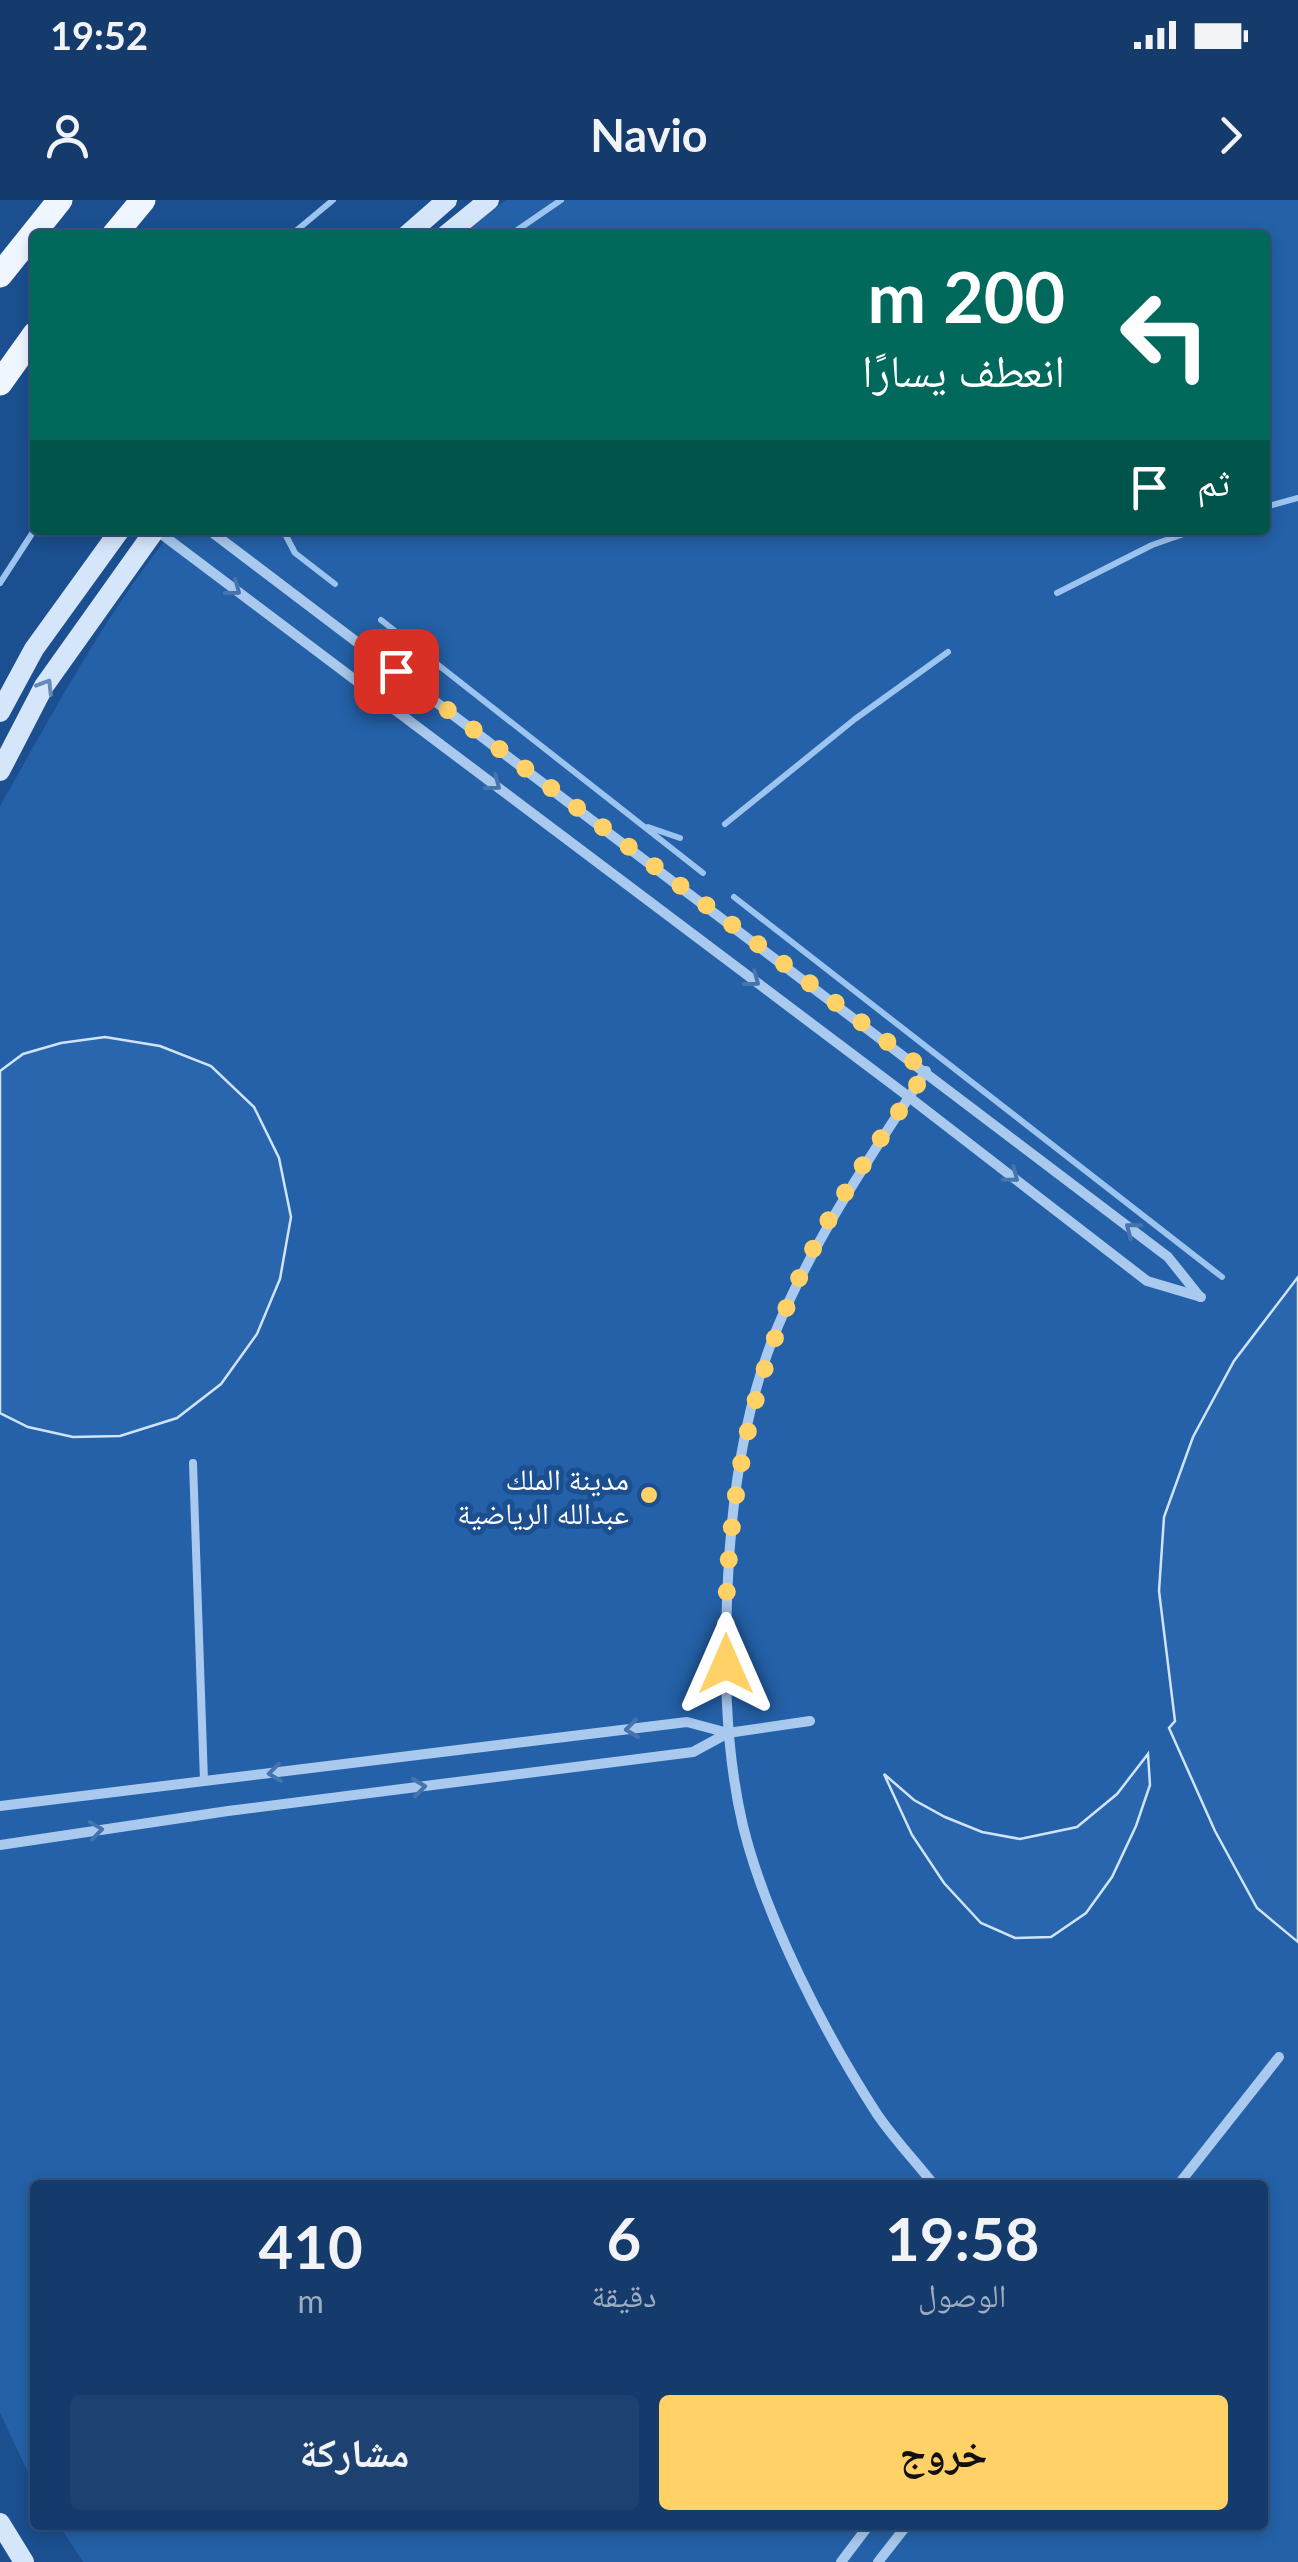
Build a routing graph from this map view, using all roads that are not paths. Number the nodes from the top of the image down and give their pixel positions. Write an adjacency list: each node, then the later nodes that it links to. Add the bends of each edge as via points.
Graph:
1 (60, 200): 5 (main road)
2 (143, 200): 6 (main road)
3 (447, 200): 7 (main road)
4 (488, 200): 8 (main road)
5 (36, 230)
6 (118, 230)
7 (413, 230)
8 (452, 230)
9 (30, 238): 10 (main road)
10 (0, 275)
11 (30, 341): 12 (main road)
12 (0, 383)
13 (116, 535): 17 (main road, via 34,649)
14 (152, 535): 18 (main road, one-way to 14, via 44,686)
15 (163, 535): 20 (street, one-way to 20)
16 (216, 535): 19 (street)
17 (0, 712)
18 (0, 772)
19 (926, 1071): 20 (street); 20 (street, one-way to 19, via 1147,1281 1201,1297 1168,1257)
20 (909, 1097): 23 (street, via 813,1249 776,1330 750,1416 731,1512)
21 (194, 1462): 24 (lane)
22 (810, 1721): 23 (street)
23 (728, 1733): 24 (street, one-way to 24, via 688,1722); 26 (street, one-way to 23, via 693,1752); 28 (street, via 744,1828 778,1927 822,2020 879,2116)
24 (204, 1781): 25 (street)
25 (0, 1806)
26 (0, 1844)
27 (1279, 2057): 29 (street)
28 (930, 2180)
29 (1182, 2180)
30 (0, 2523): 33 (main road)
31 (865, 2530): 34 (street)
32 (902, 2530): 35 (street)
33 (24, 2562)
34 (841, 2562)
35 (878, 2562)

